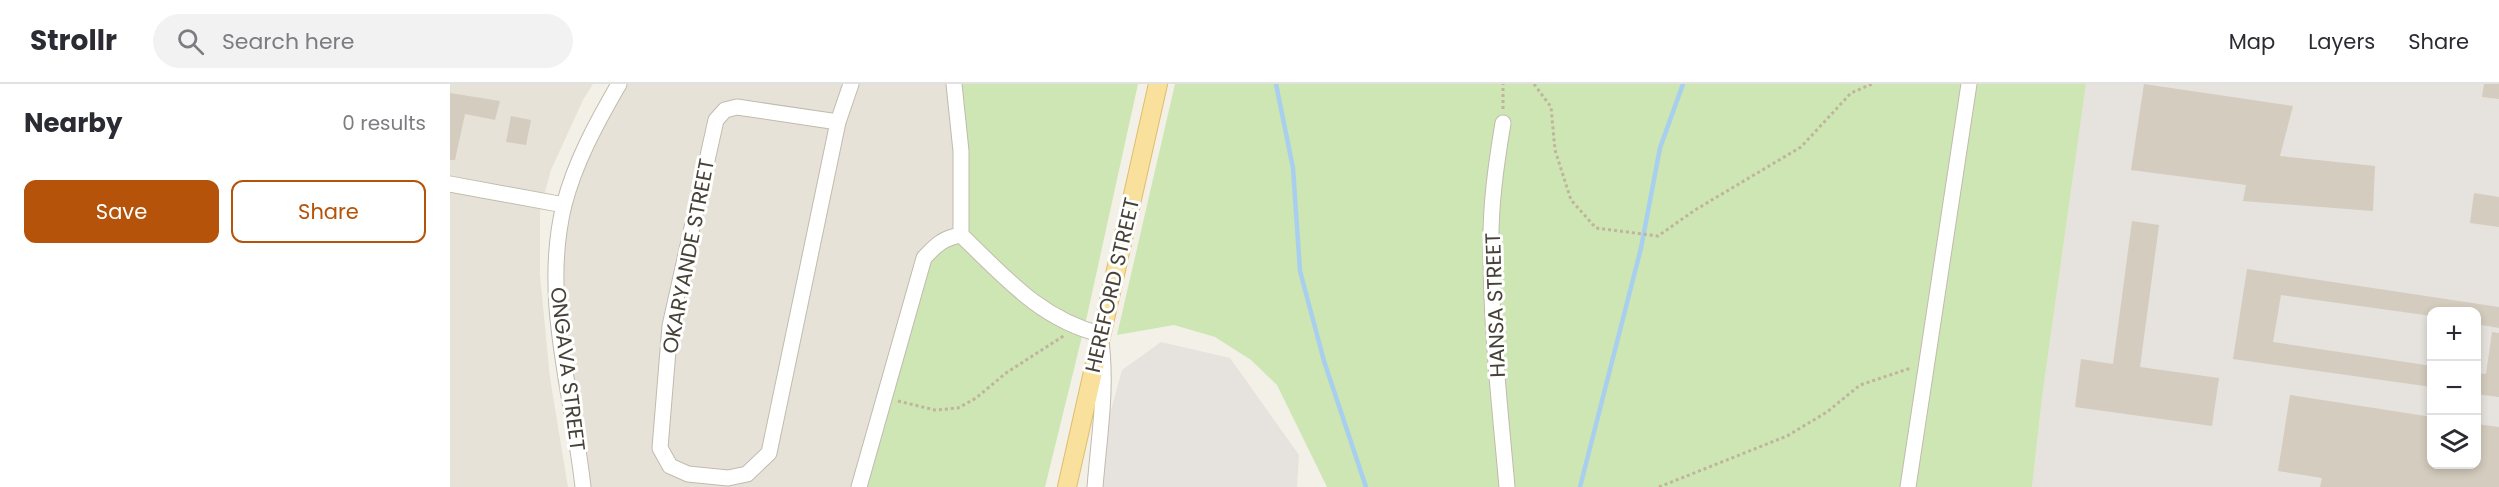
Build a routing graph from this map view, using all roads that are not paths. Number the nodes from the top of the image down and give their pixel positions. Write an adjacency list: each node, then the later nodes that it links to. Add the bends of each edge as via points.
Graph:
1 (619, 84): 9 (street, ONGAVA STREET, via 584,151)
2 (851, 84): 6 (street, OKARYANDE STREET)
3 (954, 84): 10 (street, via 961,151)
4 (1158, 84): 11 (main road, HEREFORD STREET)
5 (1969, 84): 17 (street)
6 (837, 122): 6 (street, OKARYANDE STREET, via 769,453 747,474 728,478 688,474 670,466 660,448 670,326 716,120 725,110 737,107)
7 (1503, 123): 16 (street, HANSA STREET, via 1494,178 1491,249)
8 (450, 184): 9 (street)
9 (564, 205): 12 (street, ONGAVA STREET, via 556,293)
10 (962, 235): 11 (street, via 1022,293 1056,318); 13 (street, via 937,243 924,258)
11 (1100, 334): 14 (main road, HEREFORD STREET); 15 (street, via 1104,388)
12 (583, 487)
13 (859, 487)
14 (1067, 487)
15 (1095, 487)
16 (1507, 487)
17 (1908, 487)

